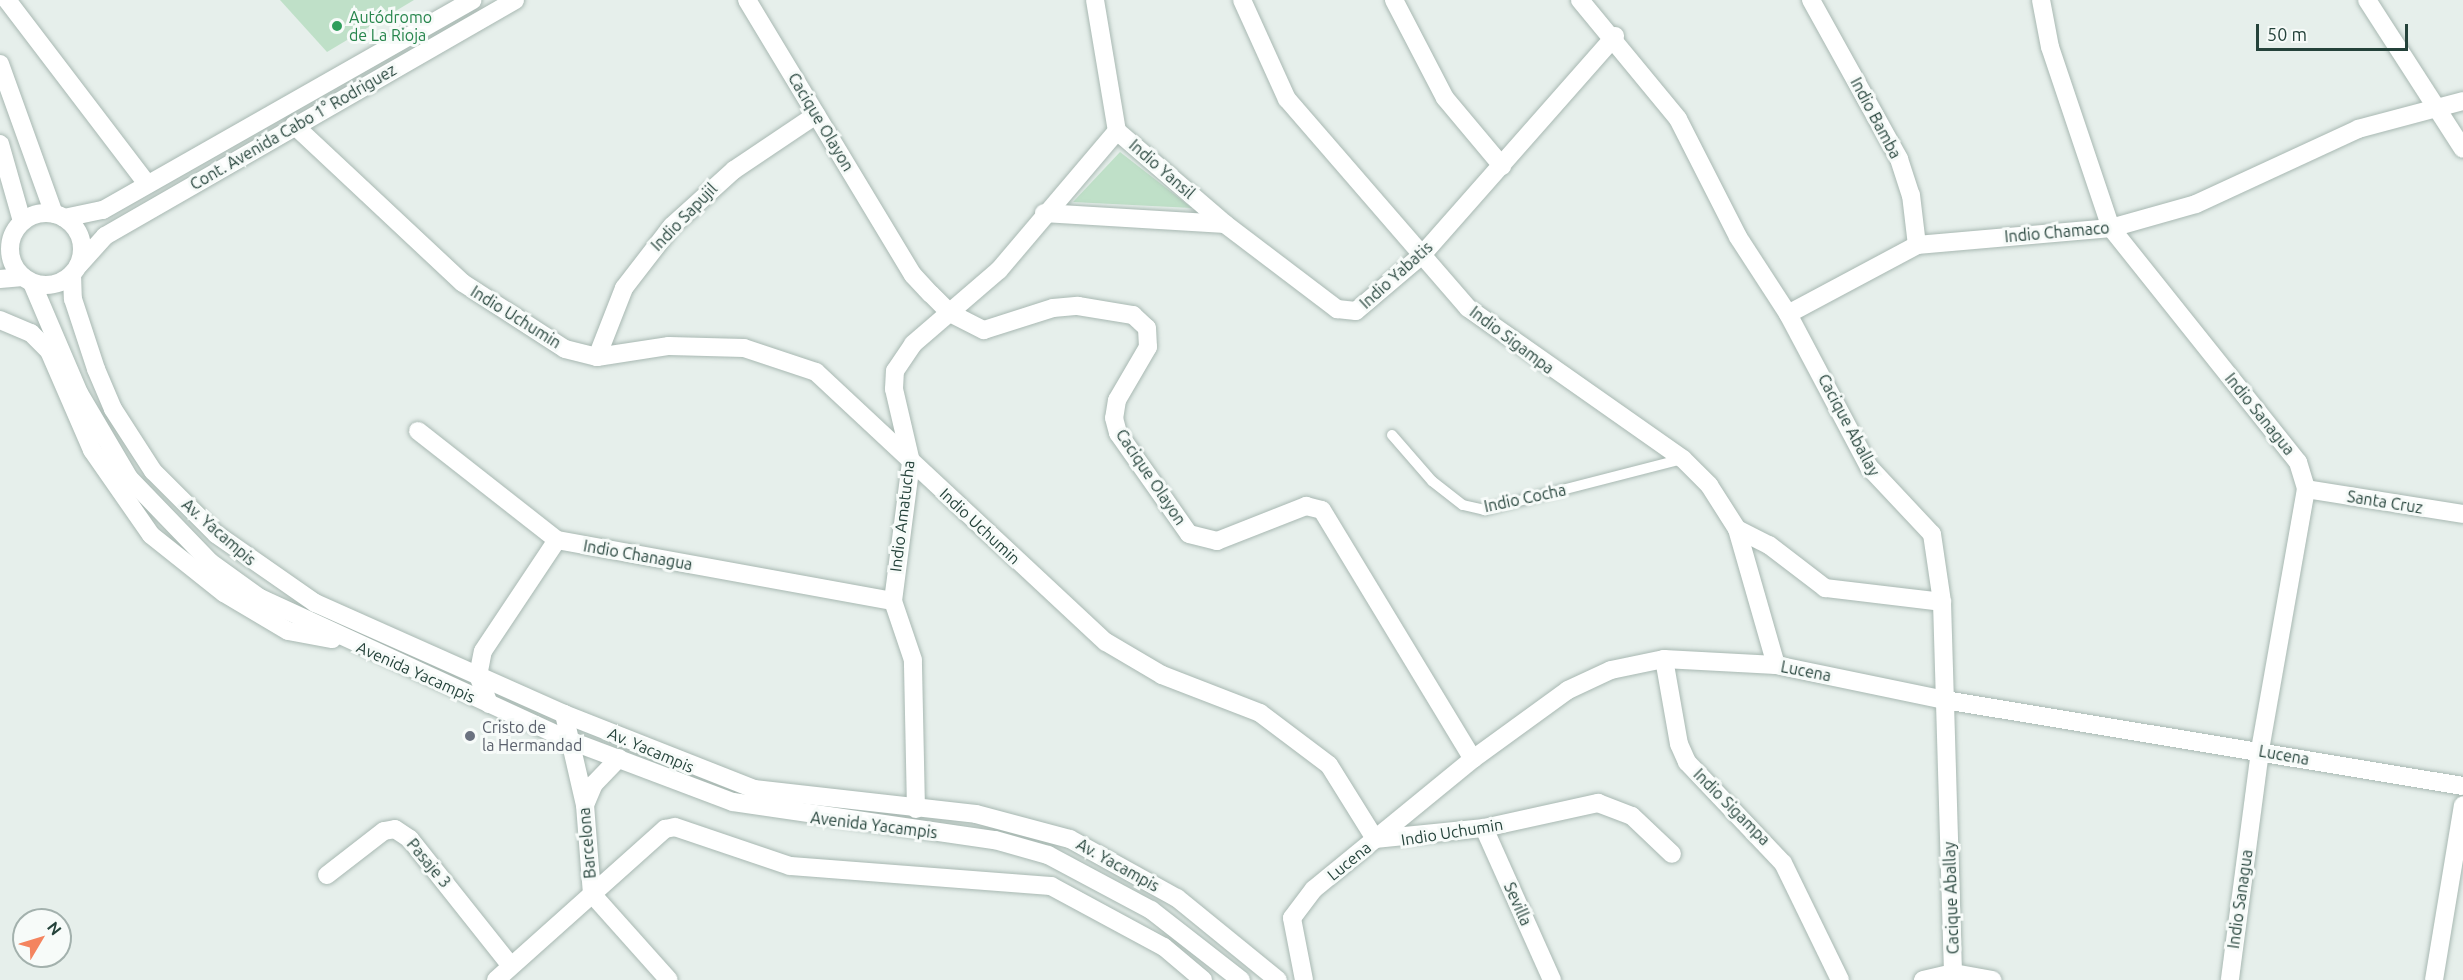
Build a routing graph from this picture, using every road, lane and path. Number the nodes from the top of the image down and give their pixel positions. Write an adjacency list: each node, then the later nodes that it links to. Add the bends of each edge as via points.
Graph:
1 (7, 0): 22 (street)
2 (473, 0): 22 (street, Cont. Avenida Cabo 1° Rodriguez)
3 (515, 0): 17 (street, Cont. Avenida Cabo 1° Rodriguez)
4 (747, 0): 16 (street, Cacique Olayon)
5 (1095, 0): 18 (street, Indio Yansil)
6 (1242, 0): 30 (street, Indio Sigampa, via 1287,99)
7 (1394, 0): 21 (street, via 1445,98)
8 (1580, 0): 12 (street, Cacique Aballay)
9 (1811, 0): 28 (street, Indio Bamba, via 1899,159 1911,195)
10 (2041, 0): 27 (street, Indio Sanagua, via 2050,47)
11 (2367, 0): 15 (street)
12 (1615, 36): 21 (street, Indio Yabatis); 35 (street, Cacique Aballay, via 1678,119 1738,237)
13 (0, 64): 24 (street, via 39,185)
14 (2463, 101): 15 (street, Indio Chamaco)
15 (2437, 105): 19 (street); 27 (street, Indio Chamaco, via 2318,145 2196,204)
16 (816, 115): 34 (street, Cacique Olayon, via 913,275); 37 (street, Indio Sapujil, via 734,170 672,226 624,288)
17 (294, 125): 31 (street, Cont. Avenida Cabo 1° Rodriguez, via 105,236); 37 (street, Indio Uchumin, via 463,283 532,331)
18 (1118, 131): 23 (street, Indio Amatucha); 26 (street, Indio Yansil)
19 (2463, 149)
20 (3, 152): 25 (street)
21 (1502, 166): 30 (street, Indio Yabatis)
22 (147, 184): 24 (street, Cont. Avenida Cabo 1° Rodriguez, via 87,217)
23 (1044, 213): 26 (street); 34 (street, Indio Amatucha, via 999,270)
24 (59, 216): 25 (street); 31 (street, via 81,241)
25 (22, 221): 29 (street)
26 (1225, 224): 30 (street, Indio Yabatis, via 1337,309 1356,311)
27 (2111, 228): 28 (street, Indio Chamaco); 42 (street, Indio Sanagua, via 2298,462)
28 (1917, 245): 35 (street, Indio Chamaco)
29 (5, 251): 33 (street)
30 (1422, 255): 40 (street, Indio Sigampa, via 1468,308 1499,334)
31 (75, 269): 33 (street, via 53,284); 51 (street, Av. Yacampis, via 73,299 112,409 153,471 216,534 315,603)
32 (0, 279): 33 (street)
33 (27, 280): 48 (street, Avenida Yacampis, via 99,432 129,478 172,528 260,598)
34 (950, 313): 41 (street, Indio Amatucha, via 914,344 895,371 894,390); 58 (street, Cacique Olayon, via 984,330 1053,308 1078,306 1133,315 1147,328 1149,347 1117,400 1114,418 1118,433 1188,534 1217,541 1306,506 1322,510)
35 (1788, 314): 47 (street, Cacique Aballay, via 1869,468 1932,534)
36 (0, 320): 48 (street, via 31,333 50,351 92,450 151,535 224,593 288,631)
37 (597, 357): 41 (street, Indio Uchumin, via 696,346 744,348 781,357 816,372)
38 (418, 431): 45 (street, Indio Chanagua)
39 (1392, 435): 40 (lane, Indio Cocha, via 1432,481 1463,505 1484,510)
40 (1683, 459): 44 (street, Indio Sigampa, via 1725,505)
41 (911, 462): 46 (street, Indio Amatucha); 64 (street, Indio Uchumin, via 1106,642 1162,675 1260,713 1329,765)
42 (2306, 489): 43 (street, Santa Cruz); 56 (street, Indio Sanagua)
43 (2463, 514)
44 (1737, 529): 47 (street, via 1769,545 1825,588); 50 (street, Indio Sigampa)
45 (557, 540): 46 (street, Indio Chanagua); 51 (street, via 483,651)
46 (892, 601): 62 (street, Indio Amatucha, via 913,660)
47 (1942, 602): 52 (street, Cacique Aballay)
48 (345, 640): 53 (street, Avenida Yacampis)
49 (1664, 659): 50 (street, Lucena); 58 (street, Lucena, via 1611,670 1568,690); 77 (street, Indio Sigampa, via 1679,744 1687,762 1784,862)
50 (1776, 665): 52 (street, Lucena)
51 (478, 676): 53 (street); 54 (street, Av. Yacampis)
52 (1945, 700): 56 (street, Lucena); 69 (street, Cacique Aballay)
53 (489, 704): 55 (street, Avenida Yacampis)
54 (564, 714): 55 (street, Barcelona); 62 (street, Av. Yacampis, via 753,789)
55 (566, 739): 57 (street, Avenida Yacampis); 60 (street, Barcelona)
56 (2260, 751): 59 (street, Lucena); 80 (street, Indio Sanagua)
57 (619, 758): 60 (street, via 594,784); 73 (street, Avenida Yacampis, via 771,812 995,840 1048,855 1151,910)
58 (1473, 759): 64 (street, Lucena)
59 (2463, 786)
60 (585, 805): 67 (street, Barcelona)
61 (2463, 805): 81 (street)
62 (916, 809): 74 (street, Av. Yacampis, via 976,814 1070,839 1177,898)
63 (1484, 828): 64 (street, Indio Uchumin, via 1392,842); 65 (street, Indio Uchumin, via 1598,803 1632,816); 76 (street, Sevilla)
64 (1376, 839): 75 (street, Lucena, via 1301,901 1292,918)
65 (1672, 854)
66 (327, 875): 68 (street, Pasaje 3, via 384,831 395,829 411,839)
67 (592, 894): 68 (street); 71 (street, Barcelona); 72 (street, via 665,830 675,827 789,866 1051,886 1164,947)
68 (511, 966): 70 (street)
69 (1953, 973): 78 (street); 79 (street)
70 (496, 980)
71 (669, 980)
72 (1203, 980)
73 (1241, 980)
74 (1278, 980)
75 (1304, 980)
76 (1552, 980)
77 (1840, 980)
78 (1923, 980)
79 (1992, 980)
80 (2230, 980)
81 (2434, 980)

